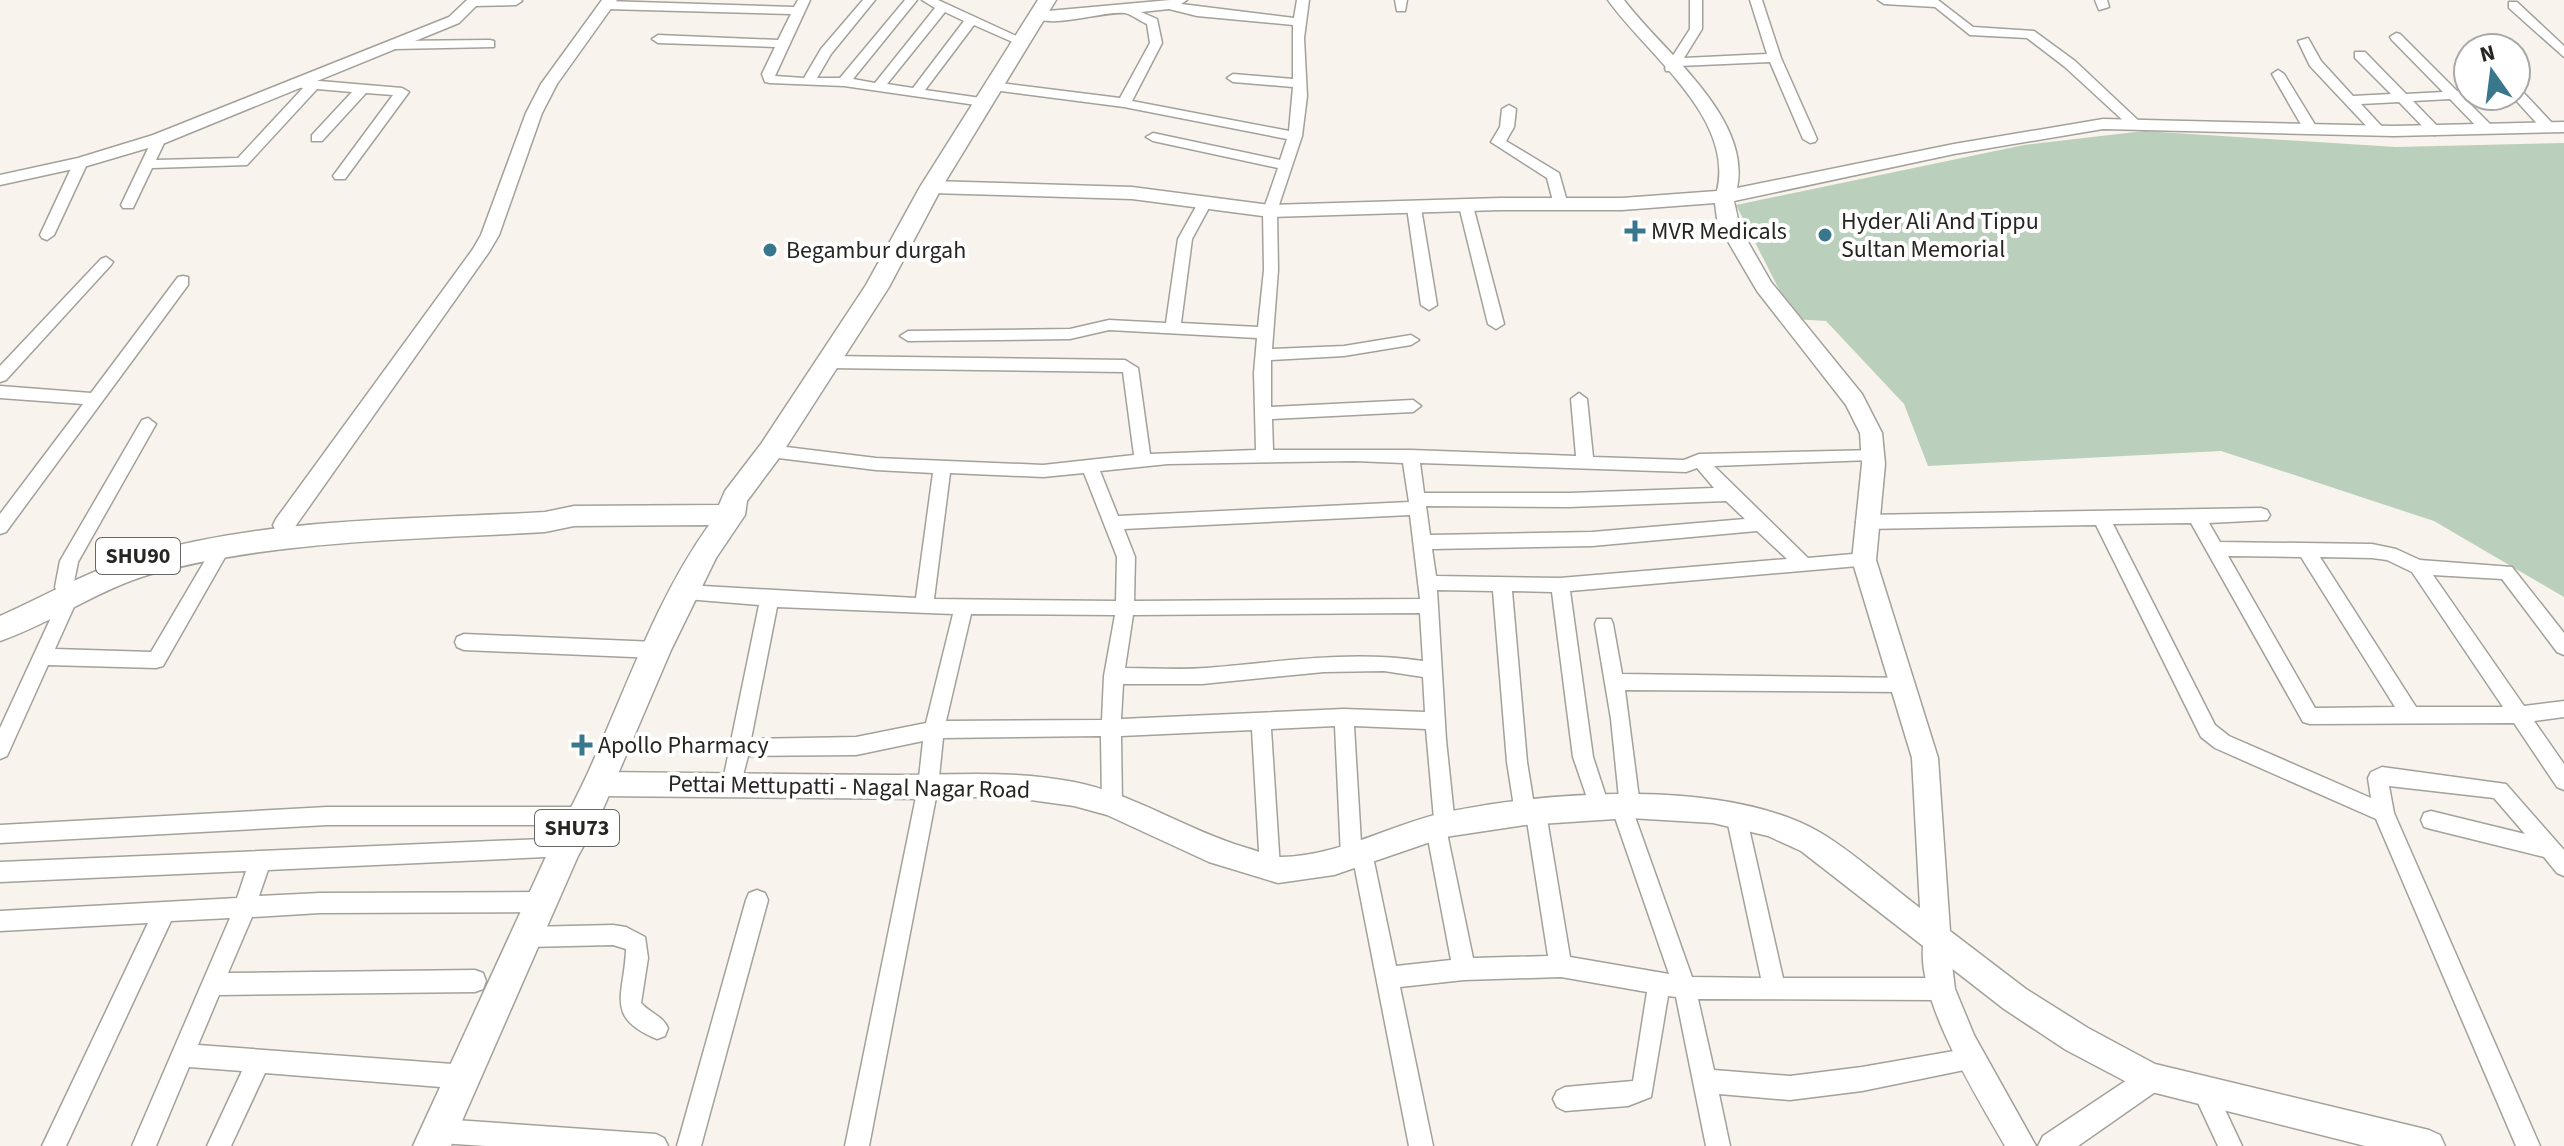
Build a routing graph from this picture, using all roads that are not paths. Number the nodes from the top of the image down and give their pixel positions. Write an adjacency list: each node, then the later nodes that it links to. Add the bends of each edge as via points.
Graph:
1 (869, 0): 36 (street)
2 (911, 0): 37 (street)
3 (928, 0): 16 (street)
4 (1303, 0): 20 (street)
5 (1616, 0): 33 (main road)
6 (1696, 0): 33 (street, via 1696,29)
7 (1756, 0): 32 (street)
8 (1884, 0): 12 (street)
9 (474, 1): 10 (street); 29 (street, via 462,16)
10 (516, 1)
11 (1175, 2): 18 (street); 20 (street, via 1197,12)
12 (1939, 2): 53 (street, via 1970,31 2037,38)
13 (608, 3): 14 (street); 116 (street, via 534,113 480,252)
14 (801, 5): 28 (street)
15 (2513, 5): 23 (street)
16 (942, 7): 19 (street); 41 (street)
17 (1042, 8): 18 (street); 25 (main road, SHU73)
18 (1131, 9): 49 (street, via 1153,22 1157,34)
19 (972, 19): 25 (street); 44 (street)
20 (1301, 22): 39 (street)
21 (2564, 36): 23 (street)
22 (2396, 37): 42 (street)
23 (2547, 37): 30 (street)
24 (658, 39): 28 (street)
25 (1021, 41): 45 (main road, SHU73)
26 (2304, 41): 48 (street, via 2311,58)
27 (490, 44): 29 (street)
28 (782, 44): 36 (street, via 770,79)
29 (394, 45): 38 (street)
30 (2564, 53)
31 (2360, 55): 47 (street)
32 (1775, 58): 33 (street); 63 (street)
33 (1674, 65): 70 (main road, via 1721,132 1730,172)
34 (2278, 74): 55 (street)
35 (1233, 78): 39 (street)
36 (808, 82): 37 (street)
37 (844, 82): 41 (street)
38 (296, 83): 40 (street); 62 (street)
39 (1300, 84): 59 (street)
40 (313, 85): 43 (street); 65 (street, via 242,162)
41 (879, 86): 44 (street)
42 (2452, 87)
43 (363, 88): 61 (street); 67 (street, via 402,92)
44 (917, 92): 45 (street)
45 (988, 94): 49 (street); 69 (main road, SHU73)
46 (2452, 95): 47 (street)
47 (2403, 98): 48 (street); 58 (street)
48 (2353, 100): 57 (street)
49 (1124, 103): 59 (street)
50 (2532, 107): 54 (street)
51 (1509, 109): 73 (street, via 1498,142 1554,176)
52 (2474, 112): 56 (street)
53 (2133, 122): 55 (main road); 70 (main road, via 2012,138)
54 (2556, 127): 56 (main road)
55 (2310, 128): 57 (main road)
56 (2487, 129): 58 (main road)
57 (2379, 131): 58 (main road)
58 (2435, 131)
59 (1295, 136): 66 (street)
60 (1153, 137): 66 (street)
61 (317, 138)
62 (159, 139): 64 (street); 65 (street)
63 (1810, 139)
64 (81, 162): 68 (street); 77 (street)
65 (149, 164): 72 (street)
66 (1285, 165): 76 (street)
67 (340, 176)
68 (0, 180)
69 (931, 187): 71 (main road, via 1132,193); 88 (main road, SHU73, via 877,287)
70 (1725, 196): 73 (main road); 98 (main road, via 1731,226 1766,289 1868,424)
71 (1204, 204): 76 (main road); 82 (street, via 1185,239)
72 (128, 205)
73 (1561, 205): 74 (main road)
74 (1466, 206): 75 (main road); 81 (street)
75 (1414, 208): 76 (main road); 80 (street)
76 (1270, 211): 83 (street)
77 (47, 235)
78 (106, 262): 90 (street)
79 (183, 281): 92 (street)
80 (1429, 305)
81 (1496, 324)
82 (1173, 328): 83 (street); 84 (street, via 1109,325)
83 (1266, 333): 87 (street)
84 (1070, 334): 85 (street); 89 (street)
85 (908, 336)
86 (1411, 340): 87 (street, via 1344,351)
87 (1264, 355): 95 (street)
88 (828, 362): 89 (street); 97 (main road, SHU73)
89 (1069, 364): 102 (street, via 1130,368)
90 (0, 376)
91 (0, 392): 92 (street)
92 (94, 399): 117 (street)
93 (1579, 399): 103 (street)
94 (1413, 406): 95 (street)
95 (1264, 413): 100 (street)
96 (148, 424): 128 (street, via 69,561)
97 (770, 451): 104 (street); 108 (main road, SHU73)
98 (1871, 454): 101 (street); 113 (main road)
99 (1411, 456): 100 (street); 103 (street); 107 (street)
100 (1265, 458): 102 (street)
101 (1699, 460): 103 (street, via 1686,466); 106 (street)
102 (1143, 461): 105 (street)
103 (1585, 462)
104 (942, 467): 105 (street); 131 (street)
105 (1090, 467): 114 (street)
106 (1730, 494): 107 (street); 115 (street)
107 (1417, 504): 114 (street); 118 (street)
108 (715, 510): 110 (main road, SHU90); 129 (main road, SHU73, via 705,552); 140 (main road)
109 (2261, 515): 111 (street)
110 (574, 516): 116 (main road, SHU90, via 551,506); 119 (main road)
111 (2197, 517): 112 (street); 120 (street)
112 (2102, 519): 113 (street); 163 (street, via 2208,731 2222,742)
113 (1865, 522): 122 (main road)
114 (1113, 523): 134 (street, via 1126,557)
115 (1761, 524): 118 (street, via 1592,539); 123 (street)
116 (284, 525): 128 (main road, SHU90, via 178,541)
117 (0, 527)
118 (1422, 542): 125 (street)
119 (223, 545): 128 (main road); 141 (street, via 156,660)
120 (2215, 549): 121 (street); 147 (street, via 2310,716)
121 (2305, 549): 124 (street, via 2372,551); 147 (street)
122 (1864, 560): 123 (street); 145 (main road)
123 (1804, 565): 127 (street)
124 (2418, 567): 139 (street, via 2506,572); 148 (street)
125 (1428, 583): 126 (street); 133 (street)
126 (1502, 585): 127 (street); 162 (street, via 1517,762)
127 (1560, 585): 161 (street, via 1583,757)
128 (67, 592): 135 (main road, SHU90); 137 (main road); 141 (street)
129 (686, 592): 130 (street); 140 (main road, SHU73)
130 (769, 600): 131 (street); 154 (street)
131 (924, 605): 132 (street)
132 (964, 606): 134 (street); 153 (street)
133 (1428, 606): 134 (street); 142 (street)
134 (1125, 608): 143 (street)
135 (0, 617)
136 (1604, 624): 144 (street)
137 (0, 629)
138 (464, 642): 140 (street)
139 (2564, 647)
140 (647, 650): 157 (main road, SHU73); 167 (main road)
141 (45, 657): 155 (street)
142 (1432, 670): 143 (street, via 1384,663 1324,664 1202,676); 151 (street)
143 (1114, 676): 152 (street)
144 (1616, 682): 145 (street); 161 (street)
145 (1903, 684): 181 (main road, via 1925,758)
146 (2564, 709): 148 (street)
147 (2410, 714): 148 (street)
148 (2518, 715): 156 (street)
149 (1344, 717): 150 (street); 151 (street); 170 (street)
150 (1261, 721): 152 (street); 173 (street)
151 (1435, 721): 166 (street)
152 (1111, 728): 153 (street); 160 (street)
153 (934, 730): 154 (street, via 856,746); 159 (street)
154 (741, 748): 158 (street)
155 (0, 750)
156 (2564, 781)
157 (597, 784): 158 (main road, Pettai Mettupatti - Nagal Nagar Road); 167 (main road, SHU73)
158 (732, 785): 159 (main road, Pettai Mettupatti - Nagal Nagar Road)
159 (928, 787): 160 (main road, Pettai Mettupatti - Nagal Nagar Road, via 1002,784); 207 (street)
160 (1112, 804): 173 (main road, Pettai Mettupatti - Nagal Nagar Road, via 1219,853)
161 (1617, 807): 162 (main road, Pettai Mettupatti - Nagal Nagar Road); 164 (main road, Pettai Mettupatti - Nagal Nagar Road); 188 (street)
162 (1530, 813): 166 (main road, Pettai Mettupatti - Nagal Nagar Road); 182 (street)
163 (2384, 813): 169 (street, via 2377,786 2382,776 2489,787 2508,797); 214 (street)
164 (1736, 815): 181 (main road, Pettai Mettupatti - Nagal Nagar Road, via 1811,842); 189 (street)
165 (2431, 820): 169 (street)
166 (1441, 826): 170 (main road, Pettai Mettupatti - Nagal Nagar Road); 183 (street)
167 (567, 832): 168 (street, via 327,816); 171 (street); 176 (main road)
168 (0, 834)
169 (2550, 849): 172 (street)
170 (1356, 854): 173 (main road, Pettai Mettupatti - Nagal Nagar Road, via 1305,867); 184 (street)
171 (260, 862): 174 (street); 177 (street)
172 (2564, 866)
173 (1270, 868)
174 (0, 872)
175 (757, 900): 206 (street)
176 (532, 902): 177 (street); 180 (main road); 195 (main road)
177 (243, 908): 178 (street); 187 (street)
178 (164, 913): 179 (street); 201 (street)
179 (0, 921)
180 (527, 937): 191 (street, via 613,935 637,944 630,1009 636,1020); 195 (main road)
181 (1936, 940): 190 (street); 196 (main road, Pettai Mettupatti - Nagal Nagar Road, via 2052,1023)
182 (1561, 966): 183 (street); 186 (street)
183 (1464, 969): 184 (street)
184 (1387, 978): 208 (street)
185 (475, 981): 187 (street)
186 (1659, 983): 188 (street); 199 (street, via 1643,1089)
187 (212, 984): 192 (street)
188 (1685, 988): 189 (street); 197 (street)
189 (1774, 988): 190 (street)
190 (1941, 989): 193 (street)
191 (657, 1028)
192 (183, 1055): 194 (street); 202 (street)
193 (1971, 1059): 197 (street, via 1790,1088); 210 (street)
194 (259, 1061): 195 (street); 203 (street)
195 (457, 1076): 200 (main road); 204 (main road)
196 (2151, 1078): 198 (main road, Pettai Mettupatti - Nagal Nagar Road); 211 (street)
197 (1705, 1081): 209 (street)
198 (2204, 1090): 212 (street); 213 (main road, Pettai Mettupatti - Nagal Nagar Road)
199 (1565, 1099)
200 (436, 1138): 205 (street)
201 (54, 1146)
202 (144, 1146)
203 (219, 1146)
204 (412, 1146)
205 (656, 1146)
206 (689, 1146)
207 (857, 1146)
208 (1421, 1146)
209 (1718, 1146)
210 (2021, 1146)
211 (2053, 1146)
212 (2230, 1146)
213 (2429, 1146)
214 (2528, 1146)

